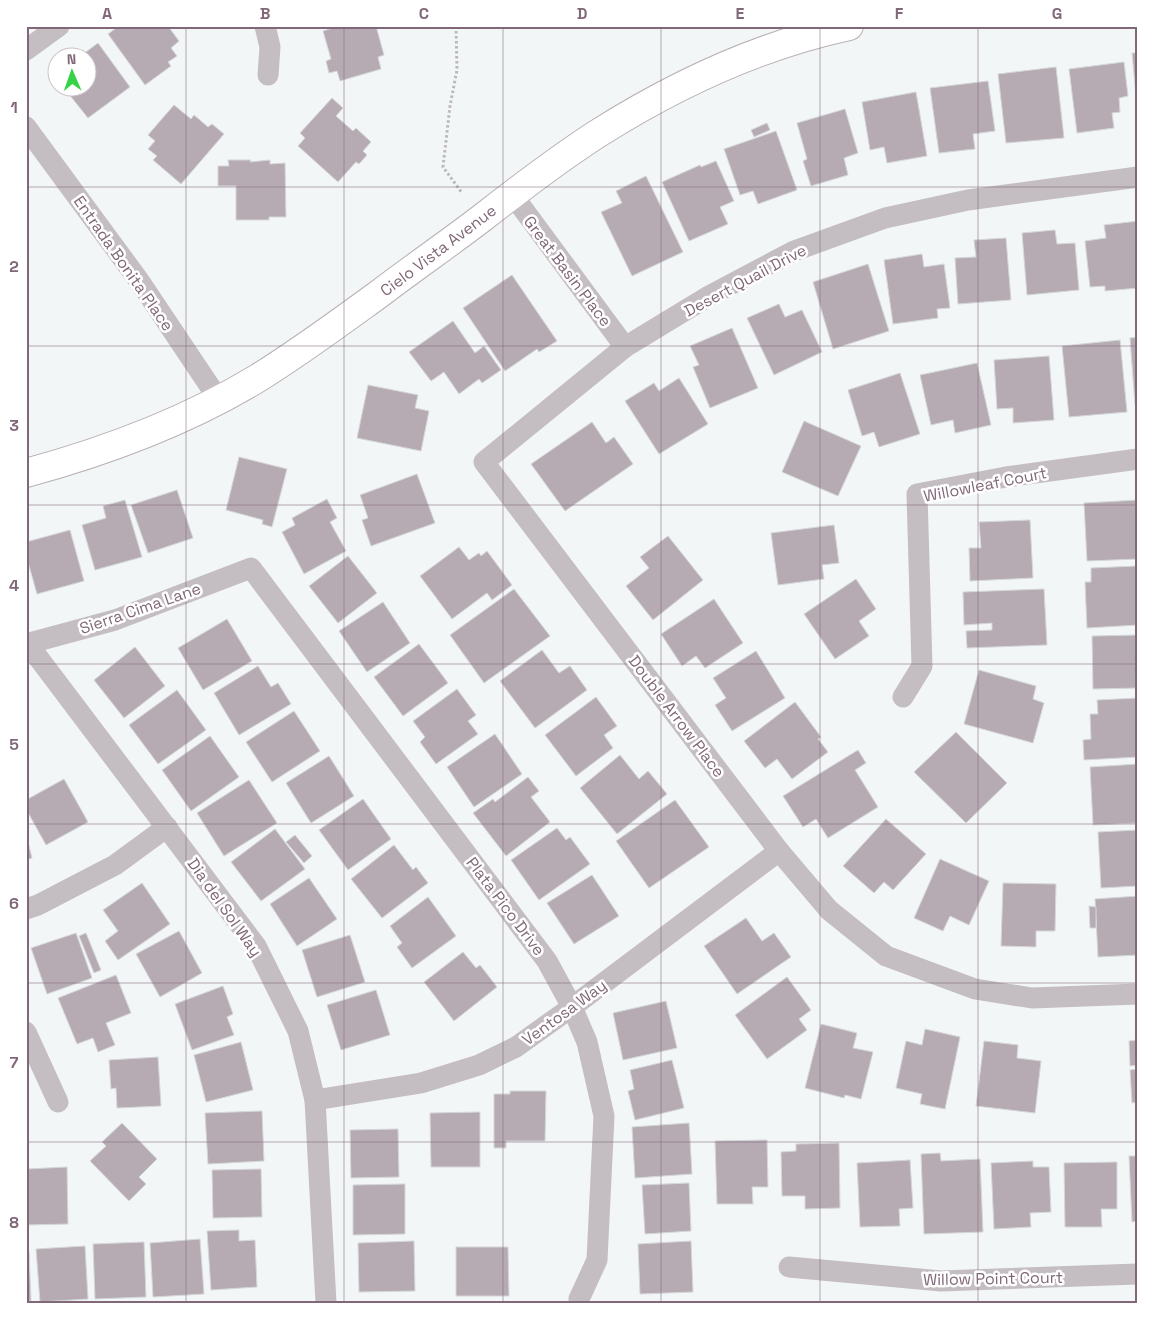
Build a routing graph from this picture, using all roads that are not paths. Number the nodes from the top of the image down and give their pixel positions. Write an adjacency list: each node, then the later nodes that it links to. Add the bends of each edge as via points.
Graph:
1 (59, 26): 4 (street)
2 (265, 26): 5 (street, via 270,48)
3 (849, 26): 8 (street, Cielo Vista Avenue, via 740,61 650,103 589,139)
4 (26, 50)
5 (268, 75)
6 (26, 127): 10 (street, Entrada Bonita Place, via 140,282)
7 (1138, 177): 9 (street, Desert Quail Drive, via 968,200 885,218 794,251 709,296)
8 (512, 194): 9 (street, Great Basin Place); 10 (street, Cielo Vista Avenue, via 312,343)
9 (625, 347): 12 (street, Desert Quail Drive)
10 (219, 400): 13 (street, Cielo Vista Avenue, via 110,447)
11 (1138, 459): 16 (street, Willowleaf Court, via 1006,477 917,494 922,666)
12 (484, 462): 18 (street, Double Arrow Place)
13 (26, 473)
14 (252, 568): 15 (street, Sierra Cima Lane, via 115,620); 21 (street, Plata Pico Drive, via 547,960)
15 (27, 644): 17 (street, Dia del Sol Way)
16 (903, 697)
17 (167, 827): 19 (street, via 115,865 38,905); 23 (street, Dia del Sol Way, via 256,946 298,1031)
18 (779, 851): 20 (street, Double Arrow Place, via 829,910 886,956 974,989 1032,998); 21 (street, Ventosa Way)
19 (26, 908)
20 (1138, 994)
21 (572, 1007): 23 (street, Ventosa Way, via 516,1047 479,1065 421,1083); 27 (street, Plata Pico Drive, via 587,1042 604,1116 597,1260)
22 (26, 1032): 24 (street)
23 (315, 1100): 28 (street, Dia del Sol Way)
24 (58, 1102)
25 (788, 1267): 26 (street, Willow Point Court, via 941,1282)
26 (1138, 1274)
27 (579, 1299)
28 (326, 1303)

